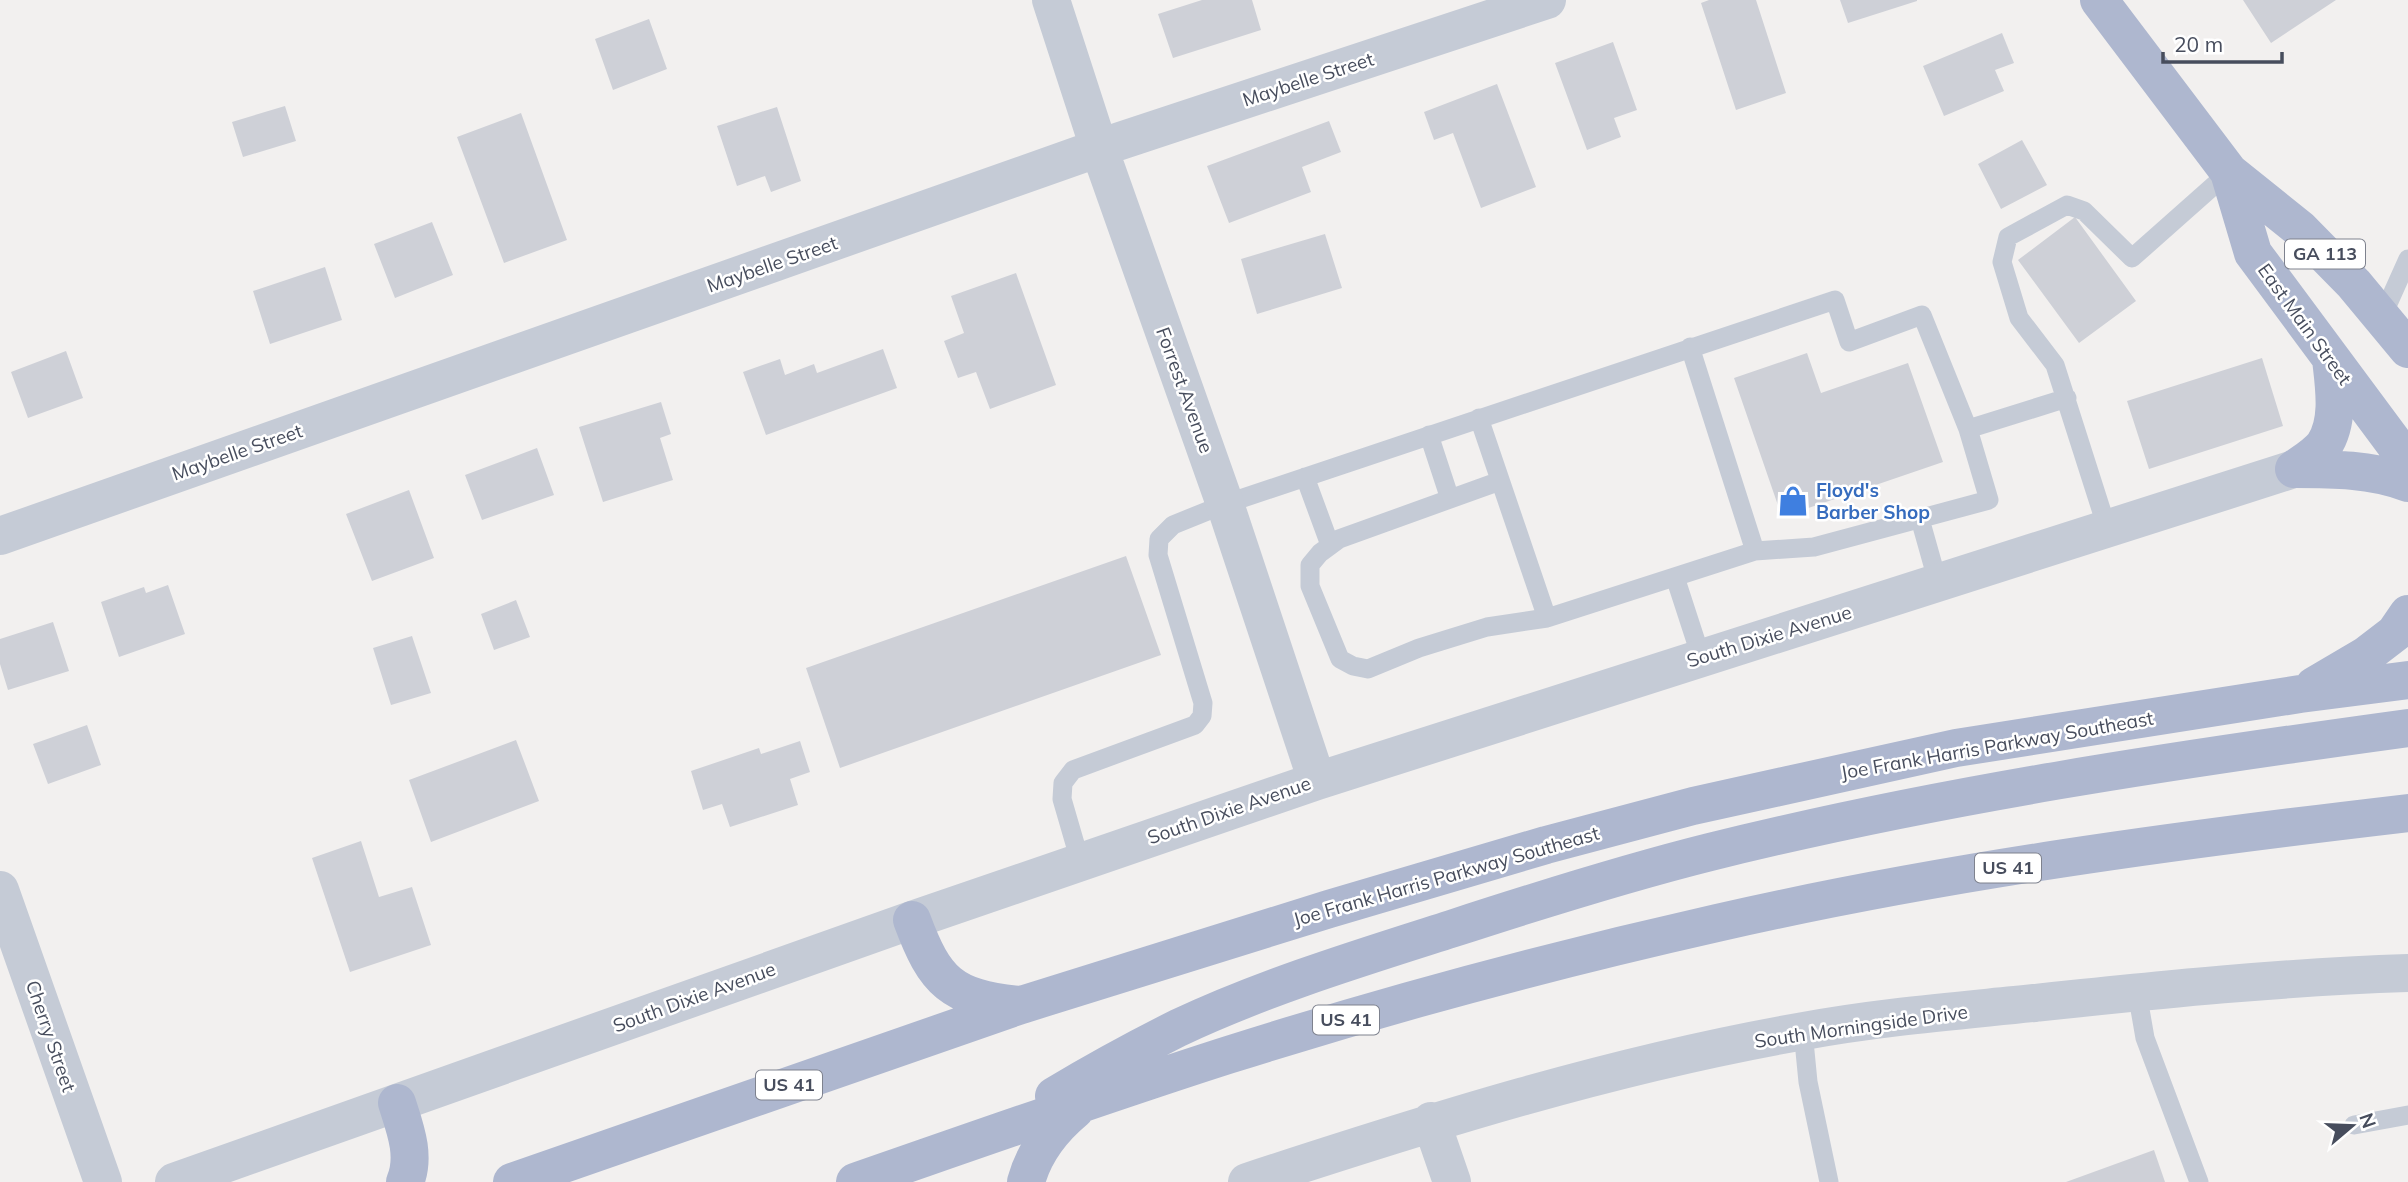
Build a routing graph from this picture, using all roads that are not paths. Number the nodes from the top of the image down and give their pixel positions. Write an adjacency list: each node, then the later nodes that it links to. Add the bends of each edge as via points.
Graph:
1 (1051, 0): 4 (street, Forrest Avenue)
2 (1547, 0): 4 (street, Maybelle Street)
3 (2099, 0): 5 (main road, East Main Street / GA 113)
4 (1099, 148): 21 (street, Forrest Avenue); 24 (street, Maybelle Street)
5 (2229, 172): 7 (main road, East Main Street / GA 113, via 2300,229); 10 (main road, East Main Street / GA 113, via 2253,253); 11 (lane, via 2132,258 2084,211 2067,205 2008,237 2002,262 2019,317 2055,365)
6 (2408, 259): 7 (lane)
7 (2382, 317): 9 (main road, East Main Street / GA 113)
8 (1690, 347): 12 (lane); 13 (lane, via 1835,300 1849,342 1922,315); 26 (lane)
9 (2408, 349)
10 (2331, 359): 15 (main road, East Main Street / GA 113); 16 (main road, via 2335,396 2330,431 2313,456)
11 (2067, 398): 13 (lane); 23 (lane)
12 (1479, 418): 14 (lane); 18 (lane)
13 (1968, 429): 22 (lane, via 1989,500)
14 (1429, 435): 17 (lane); 20 (lane)
15 (2408, 462)
16 (2294, 469): 19 (main road, via 2360,471); 23 (street, South Dixie Avenue)
17 (1305, 477): 21 (lane); 25 (lane)
18 (1500, 481): 20 (lane); 30 (lane)
19 (2408, 483)
20 (1450, 499): 25 (lane)
21 (1225, 504): 35 (street, Forrest Avenue); 37 (lane, via 1174,525 1159,539 1158,555 1203,702 1202,716 1195,725 1073,770 1063,783 1062,799)
22 (1920, 519): 26 (lane, via 1814,547); 28 (lane)
23 (2107, 528): 28 (street, South Dixie Avenue)
24 (0, 536)
25 (1330, 545): 30 (lane, via 1310,565 1310,586 1340,659 1353,666 1368,669 1487,627)
26 (1755, 551): 27 (lane)
27 (1675, 577): 30 (lane); 31 (lane)
28 (1938, 583): 31 (street, South Dixie Avenue)
29 (2408, 614): 33 (main road, via 2395,633 2365,656)
30 (1547, 618)
31 (1701, 657): 35 (street, South Dixie Avenue)
32 (2408, 680): 33 (main road, Joe Frank Harris Parkway Southeast / US 41)
33 (2301, 694): 42 (main road, Joe Frank Harris Parkway Southeast / US 41, via 1956,748 1693,806 1341,905)
34 (2408, 728): 49 (main road, via 2060,780 1890,812 1617,876 1335,967 1180,1027)
35 (1317, 781): 37 (street, South Dixie Avenue)
36 (2408, 813): 45 (main road, US 41, via 1980,872 1726,921 1376,1011)
37 (1080, 861): 39 (street, South Dixie Avenue)
38 (0, 890): 51 (street, Cherry Street)
39 (912, 920): 42 (main road, via 930,964 948,985 972,997); 44 (street, South Dixie Avenue)
40 (2408, 973): 41 (street, South Morningside Drive)
41 (2137, 992): 43 (street, South Morningside Drive); 60 (lane, via 2145,1038)
42 (1021, 1005): 50 (main road, Joe Frank Harris Parkway Southeast / US 41)
43 (1803, 1031): 47 (street, South Morningside Drive, via 1616,1072); 59 (lane, via 1808,1082)
44 (397, 1103): 52 (street, South Dixie Avenue); 53 (main road, via 410,1160)
45 (1082, 1105): 49 (main road, US 41); 56 (main road, via 1040,1146)
46 (2408, 1115): 48 (lane)
47 (1431, 1121): 57 (street, South Morningside Drive); 58 (street)
48 (2354, 1125)
49 (996, 1133): 55 (main road, US 41)
50 (546, 1174): 54 (main road, Joe Frank Harris Parkway Southeast / US 41)
51 (103, 1182)
52 (174, 1182)
53 (405, 1182)
54 (512, 1182)
55 (855, 1182)
56 (1026, 1182)
57 (1247, 1182)
58 (1452, 1182)
59 (1829, 1182)
60 (2199, 1182)

